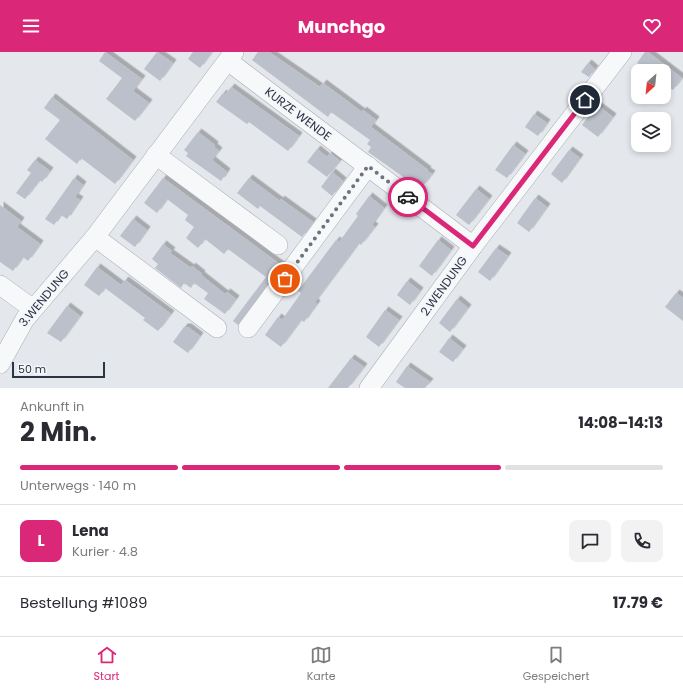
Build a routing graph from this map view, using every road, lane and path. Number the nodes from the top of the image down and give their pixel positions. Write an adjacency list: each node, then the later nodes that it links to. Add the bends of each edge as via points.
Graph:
1 (622, 52): 7 (street, 2.WENDUNG)
2 (231, 57): 3 (street, 3.WENDUNG); 4 (street, KURZE WENDE)
3 (156, 155): 5 (street, 3.WENDUNG); 6 (street)
4 (368, 166): 7 (street, KURZE WENDE); 11 (street)
5 (95, 237): 9 (street, 3.WENDUNG); 10 (street)
6 (278, 245)
7 (473, 246): 13 (street, 2.WENDUNG)
8 (0, 285): 9 (street)
9 (33, 309): 12 (street, 3.WENDUNG, via 21,324)
10 (217, 328)
11 (248, 328)
12 (0, 364)
13 (369, 388)

